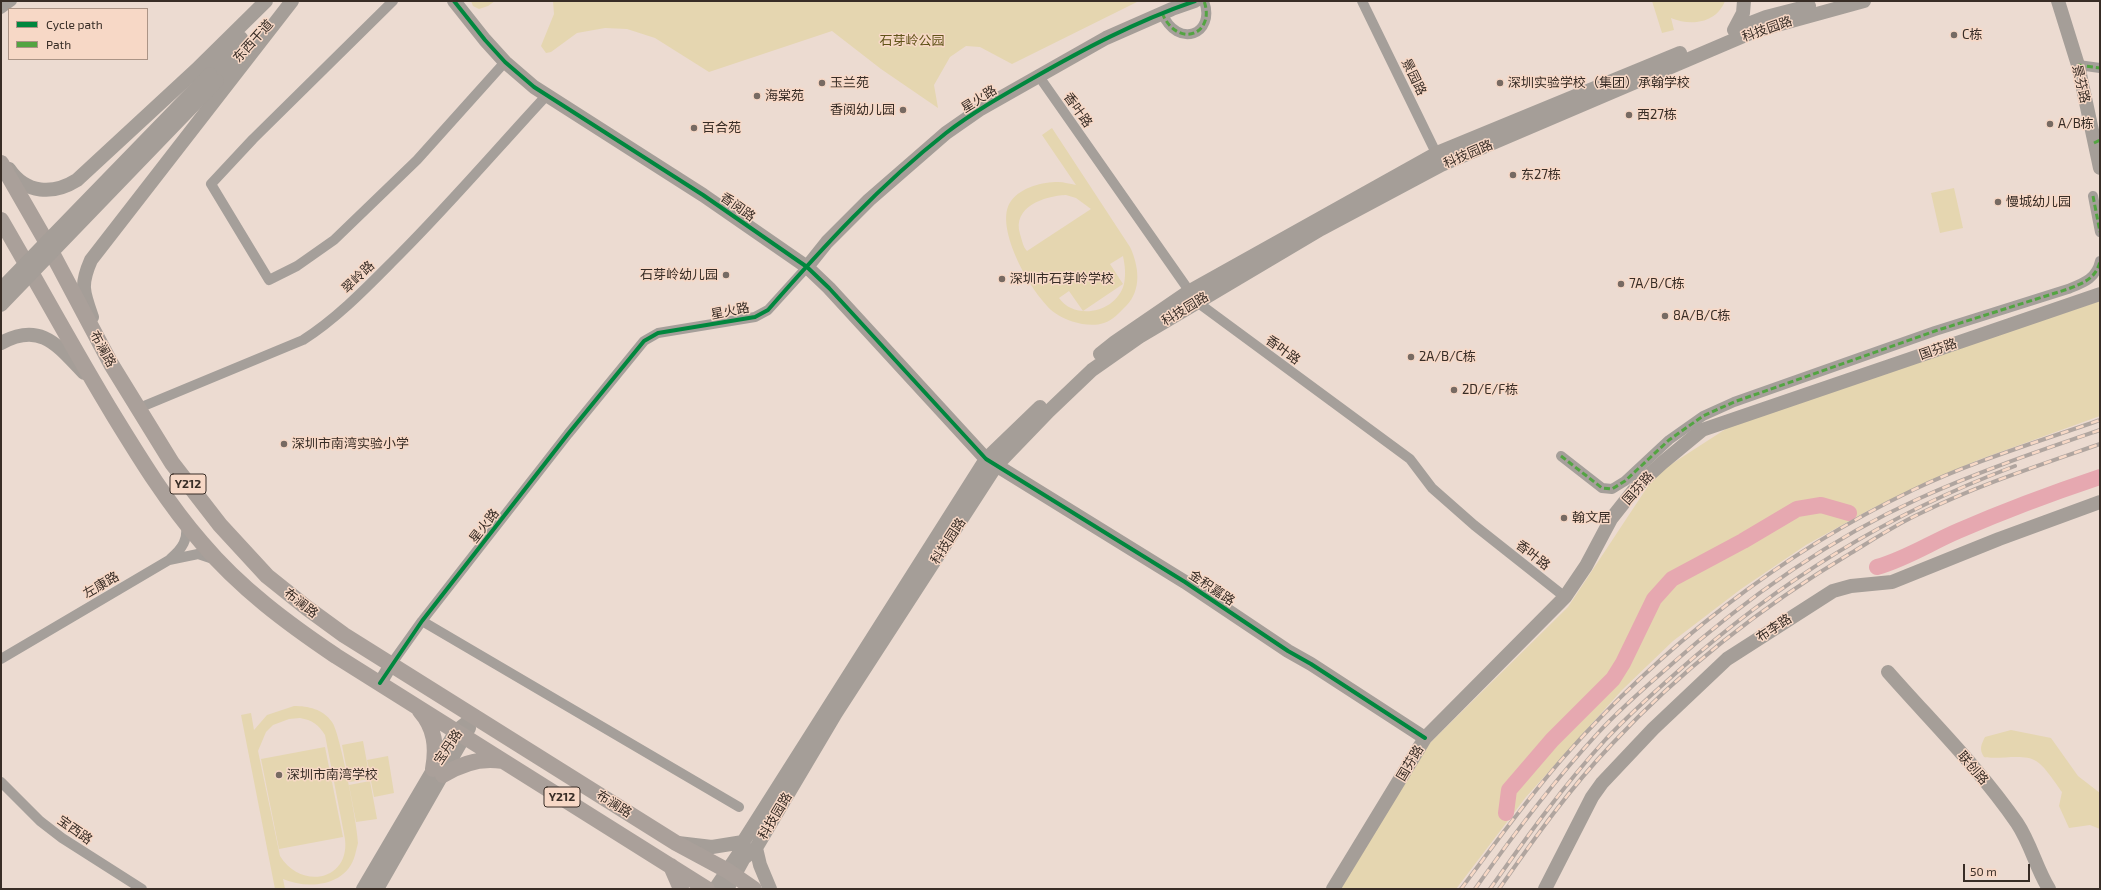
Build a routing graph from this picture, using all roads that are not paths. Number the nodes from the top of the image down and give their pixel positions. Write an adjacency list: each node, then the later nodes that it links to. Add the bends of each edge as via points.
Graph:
1 (12, 1): 15 (street)
2 (266, 1): 26 (main road, via 106,154 68,185 47,191 36,189 22,183)
3 (272, 1): 23 (main road, 东西干道)
4 (288, 1): 23 (main road, 东西干道)
5 (292, 1): 40 (main road, via 91,260 83,277 84,293)
6 (393, 1): 19 (street, via 211,184 269,280 298,266 334,240 417,160)
7 (454, 1): 19 (main road, 香阅路)
8 (1195, 1): 16 (main road, 星火路)
9 (1204, 1): 16 (street, via 1206,20 1203,26 1192,34 1173,31)
10 (1362, 1): 27 (street, 景园路)
11 (1745, 1): 17 (main road); 18 (main road, via 1743,13)
12 (1827, 1): 17 (main road, 科技园路)
13 (1864, 1): 27 (main road, 科技园路, via 1755,31)
14 (2058, 1): 20 (main road, 景芬路)
15 (1, 9)
16 (1162, 13): 22 (main road, 星火路, via 1106,38)
17 (1768, 16): 18 (main road, 科技园路)
18 (1734, 30): 27 (main road, 科技园路)
19 (505, 62): 24 (main road, 香阅路)
20 (2078, 65): 21 (street); 25 (main road, 景芬路)
21 (2100, 68)
22 (1038, 75): 34 (main road, 星火路, via 978,110 946,133 869,200 827,242); 37 (street, 香叶路)
23 (214, 78): 35 (main road, bridge); 38 (main road, bridge)
24 (546, 96): 34 (main road, 香阅路, via 703,195); 42 (street, 翠岭路, via 423,230 320,329 290,346)
25 (2097, 141): 29 (main road, 景芬路)
26 (1, 157)
27 (1439, 159): 37 (main road, 科技园路, via 1321,229)
28 (1, 163): 40 (main road, 布澜路 / Y212)
29 (2100, 168)
30 (2093, 196): 32 (street)
31 (1, 220): 41 (main road, 布澜路 / Y212)
32 (2100, 232)
33 (2100, 261): 43 (street, via 2098,269 2088,281 2068,289 1935,330 1722,407 1703,416 1669,440 1625,481 1612,489 1602,488)
34 (807, 267): 44 (main road, 香阅路); 50 (street, 星火路, via 768,310 755,317 658,333 644,340)
35 (1, 289)
36 (2100, 294): 49 (main road, 国芬路, via 1702,430 1638,485 1611,519 1586,566)
37 (1192, 297): 44 (main road, 科技园路, via 1092,370); 49 (street, 香叶路, via 1410,459 1432,488 1474,525)
38 (1, 305)
39 (1, 343): 41 (main road, via 23,334 46,337)
40 (111, 364): 42 (main road, 布澜路 / Y212)
41 (92, 380): 46 (main road, 布澜路 / Y212, via 152,478)
42 (139, 408): 52 (main road, 布澜路 / Y212, via 172,463 220,525 267,576 332,626)
43 (1562, 456)
44 (991, 463): 58 (main road, 金积嘉路, via 1186,582 1288,651); 63 (main road, 科技园路); 65 (main road, 科技园路, via 836,713)
45 (2100, 502): 78 (main road, 布李路, via 1892,582 1851,586 1833,591 1727,659 1653,729 1602,783 1592,797)
46 (186, 522): 47 (street, via 185,544); 48 (main road, 布澜路 / Y212)
47 (169, 560): 48 (street, 左康路, via 198,554); 51 (street, 左康路)
48 (219, 561): 54 (main road, 布澜路 / Y212, via 285,622)
49 (1565, 596): 58 (main road, 国芬路)
50 (422, 621): 52 (street, 星火路); 62 (street)
51 (1, 659)
52 (392, 663): 54 (main road, 星火路); 56 (main road, 布澜路 / Y212)
53 (1888, 672): 68 (main road, 联创路, via 1995,794 2018,824 2032,851)
54 (380, 683): 55 (main road, 布澜路 / Y212)
55 (416, 707): 57 (main road, 布澜路 / Y212); 60 (main road, via 432,729)
56 (474, 717): 57 (main road, 宝丹路); 64 (main road, 布澜路 / Y212)
57 (460, 734): 59 (main road, 布澜路 / Y212); 60 (main road, 宝丹路)
58 (1425, 738): 77 (main road, 国芬路)
59 (506, 762): 60 (main road, via 481,760); 66 (main road, 布澜路 / Y212)
60 (438, 772): 70 (main road, 宝丹路); 71 (main road, 宝丹路)
61 (1, 782): 69 (street, 宝西路, via 40,821 62,838)
62 (739, 806)
63 (743, 842): 64 (main road, via 712,847); 67 (main road, 科技园路)
64 (676, 843): 67 (main road, 布澜路 / Y212)
65 (756, 848): 67 (main road, 科技园路, via 744,858); 76 (main road)
66 (671, 866): 72 (main road); 73 (main road, 布澜路 / Y212)
67 (729, 878): 74 (main road, 科技园路); 75 (main road, 布澜路 / Y212)
68 (2041, 882): 79 (main road, 联创路)
69 (142, 889)
70 (363, 889)
71 (377, 889)
72 (681, 889)
73 (707, 889)
74 (716, 889)
75 (754, 889)
76 (770, 889)
77 (1333, 889)
78 (1545, 889)
79 (2048, 889)

